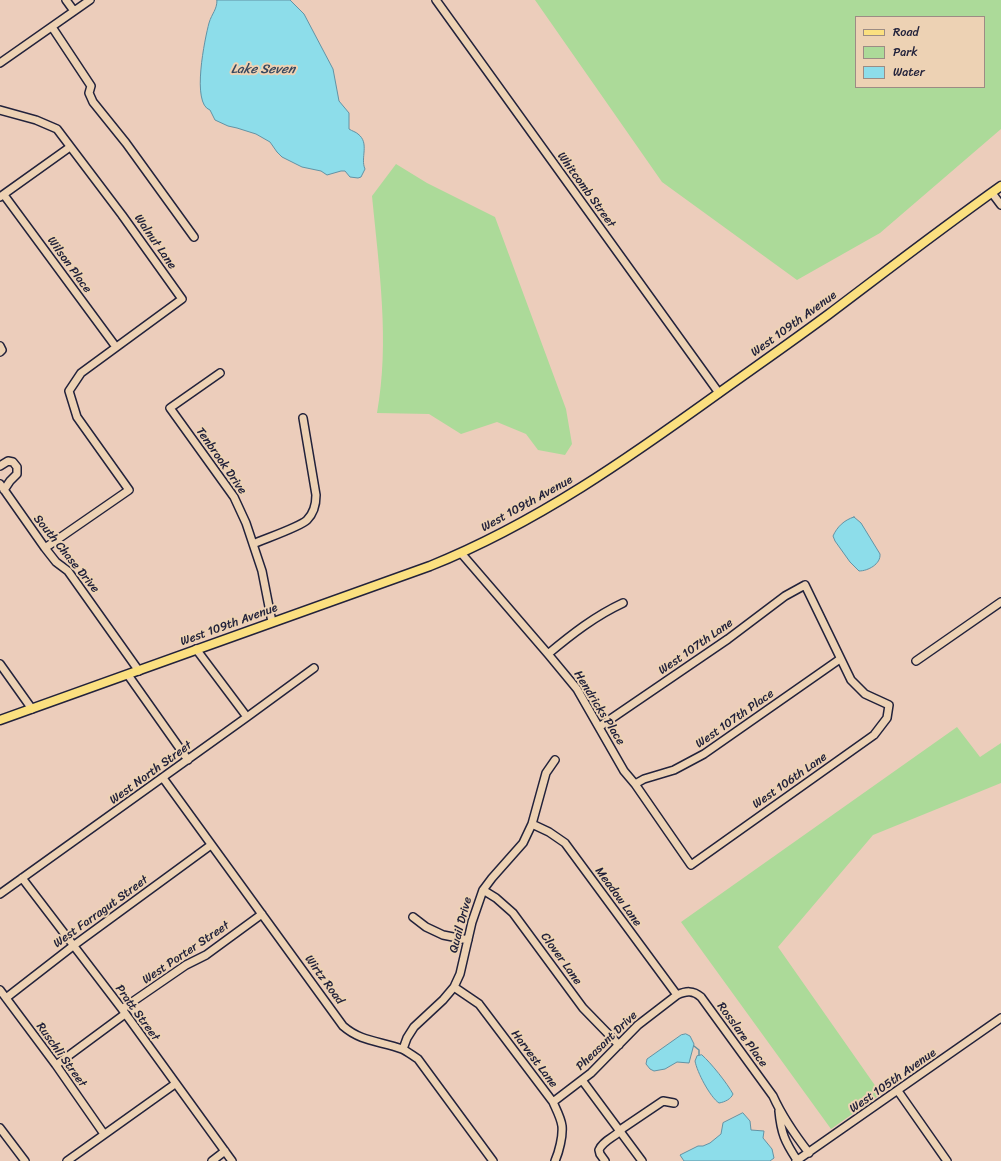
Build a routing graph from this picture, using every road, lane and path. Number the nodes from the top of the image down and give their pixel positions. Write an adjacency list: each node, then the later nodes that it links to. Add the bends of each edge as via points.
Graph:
1 (66, 0): 5 (street)
2 (90, 0): 4 (street)
3 (436, 0): 19 (street, Whitcomb Street)
4 (81, 2): 5 (street)
5 (74, 11): 6 (street)
6 (52, 27): 7 (street); 14 (street, via 91,86 89,93 94,102)
7 (0, 63)
8 (0, 110): 9 (street, Walnut Lane, via 57,129)
9 (70, 147): 12 (street); 16 (street, Walnut Lane, via 182,299)
10 (1001, 186): 11 (main road, West 109th Avenue)
11 (992, 193): 13 (street); 19 (main road, West 109th Avenue)
12 (2, 196): 16 (street, Wilson Place)
13 (1001, 206)
14 (194, 237)
15 (0, 346): 17 (street)
16 (116, 347): 24 (street, Walnut Lane, via 81,373 69,390 77,417 129,490)
17 (0, 352)
18 (220, 373): 23 (street, Tenbrook Drive, via 170,408 234,497)
19 (719, 393): 25 (main road, West 109th Avenue, via 585,486)
20 (303, 418): 23 (street, via 316,504 311,515 303,523)
21 (0, 466): 22 (street, South Chase Drive, via 8,461 17,467 17,474 10,480 8,487)
22 (2, 487): 24 (street, South Chase Drive)
23 (253, 544): 28 (street, Tenbrook Drive, via 262,571)
24 (45, 548): 35 (street, South Chase Drive, via 56,562 68,570)
25 (461, 553): 28 (main road, West 109th Avenue); 30 (street, Hendricks Place)
26 (1001, 602): 32 (street)
27 (623, 603): 30 (street, via 581,626)
28 (272, 622): 29 (main road, West 109th Avenue)
29 (196, 649): 35 (main road, West 109th Avenue); 38 (street)
30 (548, 654): 40 (street, Hendricks Place, via 577,689)
31 (840, 658): 40 (street, West 107th Lane, via 805,585 784,596 728,639); 44 (street, West 107th Place, via 704,754 674,770); 47 (street, West 106th Lane, via 851,680 865,694 889,705 887,718 874,735)
32 (916, 661)
33 (0, 664): 37 (street)
34 (314, 668): 38 (street, West North Street)
35 (139, 671): 36 (main road, West 109th Avenue)
36 (128, 675): 37 (main road, West 109th Avenue); 41 (street)
37 (32, 709): 39 (main road, West 109th Avenue)
38 (247, 718): 41 (street, West North Street)
39 (0, 720)
40 (599, 728): 44 (street, Hendricks Place)
41 (188, 760): 43 (street, West North Street)
42 (555, 760): 45 (street, Quail Drive, via 546,773)
43 (163, 778): 46 (street, Wirtz Road); 48 (street, West North Street)
44 (635, 784): 47 (street, Hendricks Place)
45 (532, 824): 49 (street, Quail Drive, via 523,843); 57 (street, Meadow Lane, via 565,843)
46 (211, 845): 51 (street, Wirtz Road); 54 (street, West Farragut Street)
47 (691, 865)
48 (22, 878): 50 (street, West North Street); 54 (street, Pratt Street)
49 (483, 890): 53 (street, Quail Drive); 61 (street, Clover Lane, via 510,910 583,1008)
50 (0, 894)
51 (262, 914): 59 (street, West Porter Street, via 206,955 186,965); 62 (street, Wirtz Road, via 347,1030 360,1038)
52 (413, 917): 53 (street, via 443,935)
53 (468, 940): 55 (street, Quail Drive, via 460,974)
54 (73, 946): 58 (street, West Farragut Street); 59 (street, Pratt Street)
55 (454, 987): 62 (street, Quail Drive, via 414,1027); 67 (street, Harvest Lane, via 479,1004)
56 (0, 990): 58 (street, Ruschli Street)
57 (677, 995): 61 (street, Pheasant Drive, via 638,1025); 69 (street, Rosslare Place, via 690,991 700,997 772,1096)
58 (6, 998): 63 (street, Ruschli Street)
59 (123, 1012): 63 (street, West Porter Street); 65 (street, Pratt Street)
60 (1001, 1018): 66 (street, West 105th Avenue)
61 (619, 1045): 64 (street, Pheasant Drive)
62 (403, 1049): 79 (street, Wirtz Road, via 418,1059 427,1070)
63 (56, 1065): 72 (street, Ruschli Street)
64 (582, 1080): 67 (street, Pheasant Drive); 71 (street)
65 (175, 1084): 72 (street); 73 (street, Pratt Street)
66 (898, 1091): 74 (street, West 105th Avenue); 84 (street)
67 (553, 1102): 80 (street, Harvest Lane, via 562,1127 559,1152)
68 (674, 1103): 71 (street, via 663,1101)
69 (778, 1109): 74 (street, Rosslare Place); 83 (street, Rosslare Place, via 787,1146)
70 (0, 1128): 75 (street)
71 (620, 1132): 81 (street, via 600,1147 600,1154); 82 (street)
72 (104, 1134): 76 (street)
73 (225, 1152): 77 (street); 78 (street, Pratt Street)
74 (809, 1152): 83 (street, West 105th Avenue)
75 (25, 1161)
76 (67, 1161)
77 (212, 1161)
78 (232, 1161)
79 (493, 1161)
80 (555, 1161)
81 (605, 1161)
82 (642, 1161)
83 (797, 1161)
84 (947, 1161)

